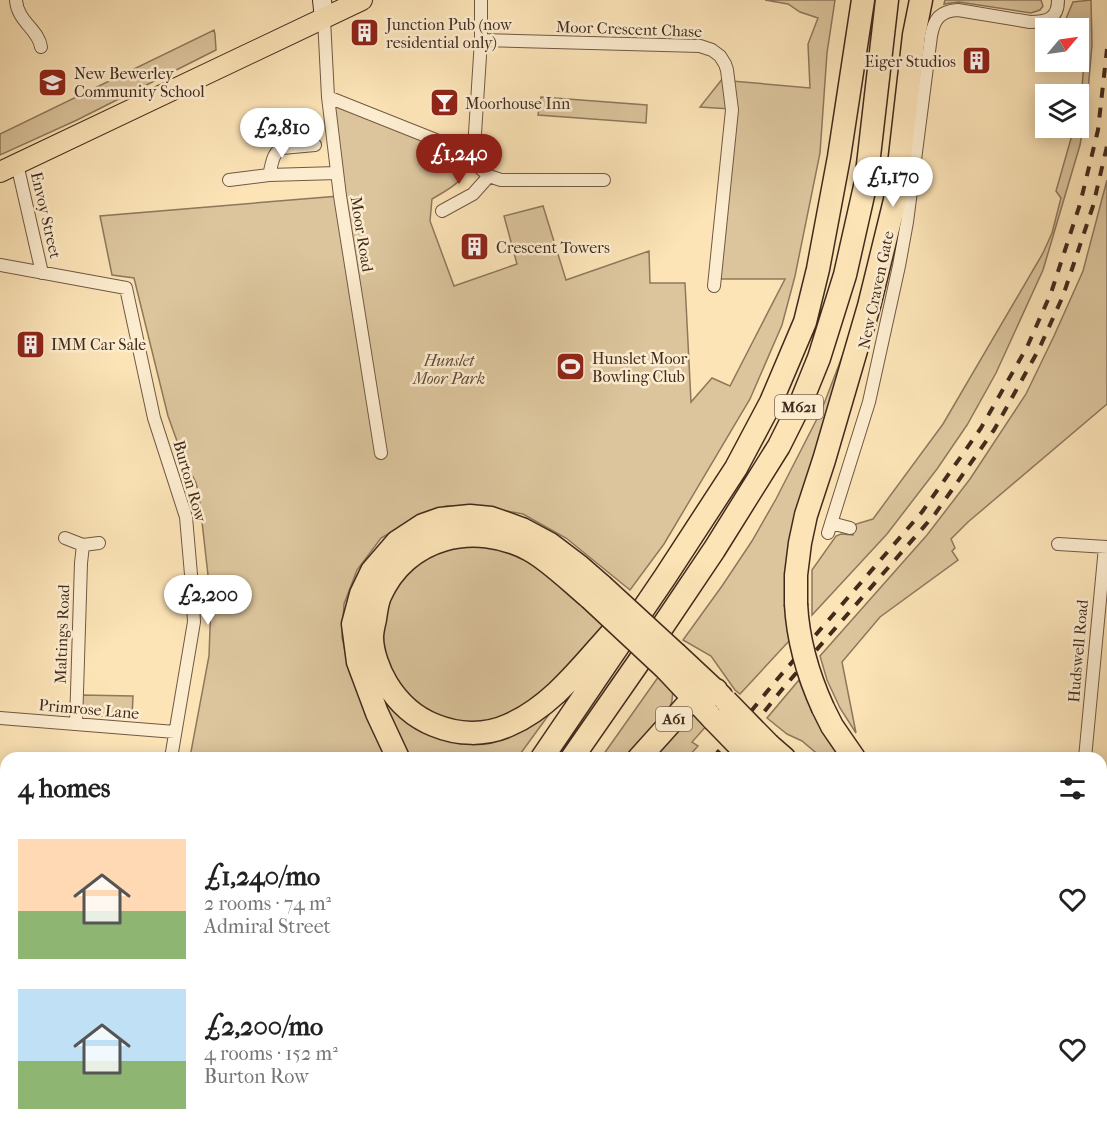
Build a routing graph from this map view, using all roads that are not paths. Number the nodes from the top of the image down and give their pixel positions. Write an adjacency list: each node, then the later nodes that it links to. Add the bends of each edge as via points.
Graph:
1 (16, 0): 11 (street)
2 (362, 0): 9 (main road)
3 (481, 0): 10 (street)
4 (863, 0): 28 (highway, M621, via 837,168 805,322 771,402 736,468)
5 (887, 0): 12 (highway, M621)
6 (892, 0): 12 (highway)
7 (921, 0): 47 (highway, bridge, via 895,200 869,306 806,515 797,565 797,626 804,658 823,708)
8 (1058, 0): 27 (street, New Craven Gate, via 1055,14 1041,22 958,10 943,14 933,24 897,277 869,402 830,528)
9 (323, 9): 13 (street, Moor Road); 16 (main road)
10 (481, 40): 15 (street); 25 (street, Moor Crescent Chase, via 700,46 720,56 728,70 732,110)
11 (41, 47)
12 (877, 94): 44 (highway, M621, via 866,182 845,274 802,400 779,446 714,550)
13 (328, 97): 15 (street, via 441,142); 17 (street, Moor Road)
14 (315, 145): 18 (street, via 277,150)
15 (474, 149): 19 (street, via 479,167)
16 (8, 168): 24 (street, Envoy Street)
17 (337, 173): 18 (street); 26 (street, Moor Road)
18 (269, 175): 20 (street)
19 (489, 176): 21 (street, via 501,180); 22 (street, via 473,194)
20 (229, 180)
21 (604, 180)
22 (442, 211)
23 (0, 265): 24 (street)
24 (42, 273): 40 (street, Burton Row, via 126,288 154,418 186,517 194,622)
25 (714, 286)
26 (381, 453)
27 (850, 528)
28 (693, 534): 34 (highway, via 574,677 509,726 468,733 425,721 405,708 378,669 372,637 379,598 394,572 412,554 445,538 489,536 510,542 530,550); 43 (highway, M621)
29 (65, 538): 32 (street)
30 (99, 543): 32 (street)
31 (1058, 544): 33 (street)
32 (82, 545): 39 (street, Maltings Road)
33 (1106, 547): 48 (street, Hudswell Road)
34 (596, 592): 35 (highway, bridge); 42 (highway, via 579,566 550,544 491,518 440,519 397,542 372,571 353,624 358,662)
35 (671, 661): 36 (highway); 37 (highway)
36 (693, 698): 37 (highway, A61); 45 (highway, A61)
37 (718, 704): 46 (highway, A61, bridge)
38 (0, 718): 39 (street, Primrose Lane)
39 (76, 724): 40 (street, Primrose Lane)
40 (175, 732): 41 (street, Burton Row)
41 (172, 752)
42 (395, 752)
43 (546, 752)
44 (576, 752)
45 (644, 752)
46 (767, 752)
47 (850, 752)
48 (1086, 752)

